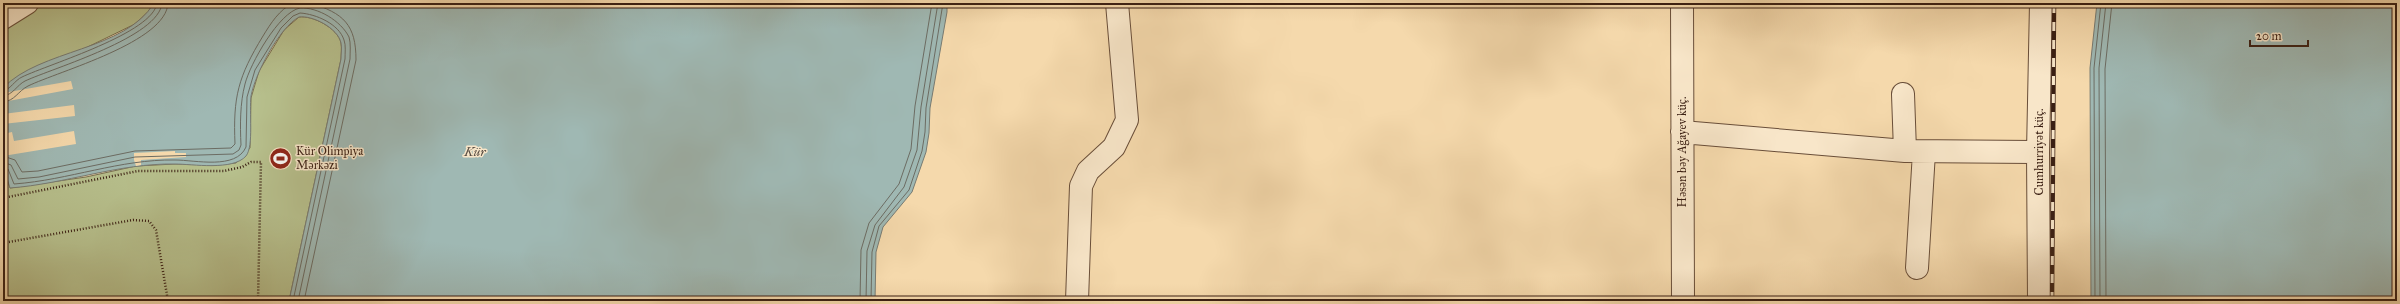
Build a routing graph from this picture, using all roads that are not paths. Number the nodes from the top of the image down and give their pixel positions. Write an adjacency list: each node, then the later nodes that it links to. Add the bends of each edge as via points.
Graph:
1 (27, 3): 5 (street)
2 (1117, 3): 11 (street, via 1127,120 1114,147 1088,171 1081,186)
3 (1682, 3): 7 (street, Həsən bəy Ağayev küç.)
4 (2041, 3): 9 (street, Cumhurriyət küç.)
5 (3, 18)
6 (1903, 94): 8 (street)
7 (1682, 132): 8 (street); 12 (street, Həsən bəy Ağayev küç.)
8 (1914, 151): 9 (street); 10 (street)
9 (2038, 152): 13 (street, Cumhurriyət küç.)
10 (1917, 268)
11 (1077, 301)
12 (1683, 301)
13 (2040, 301)

